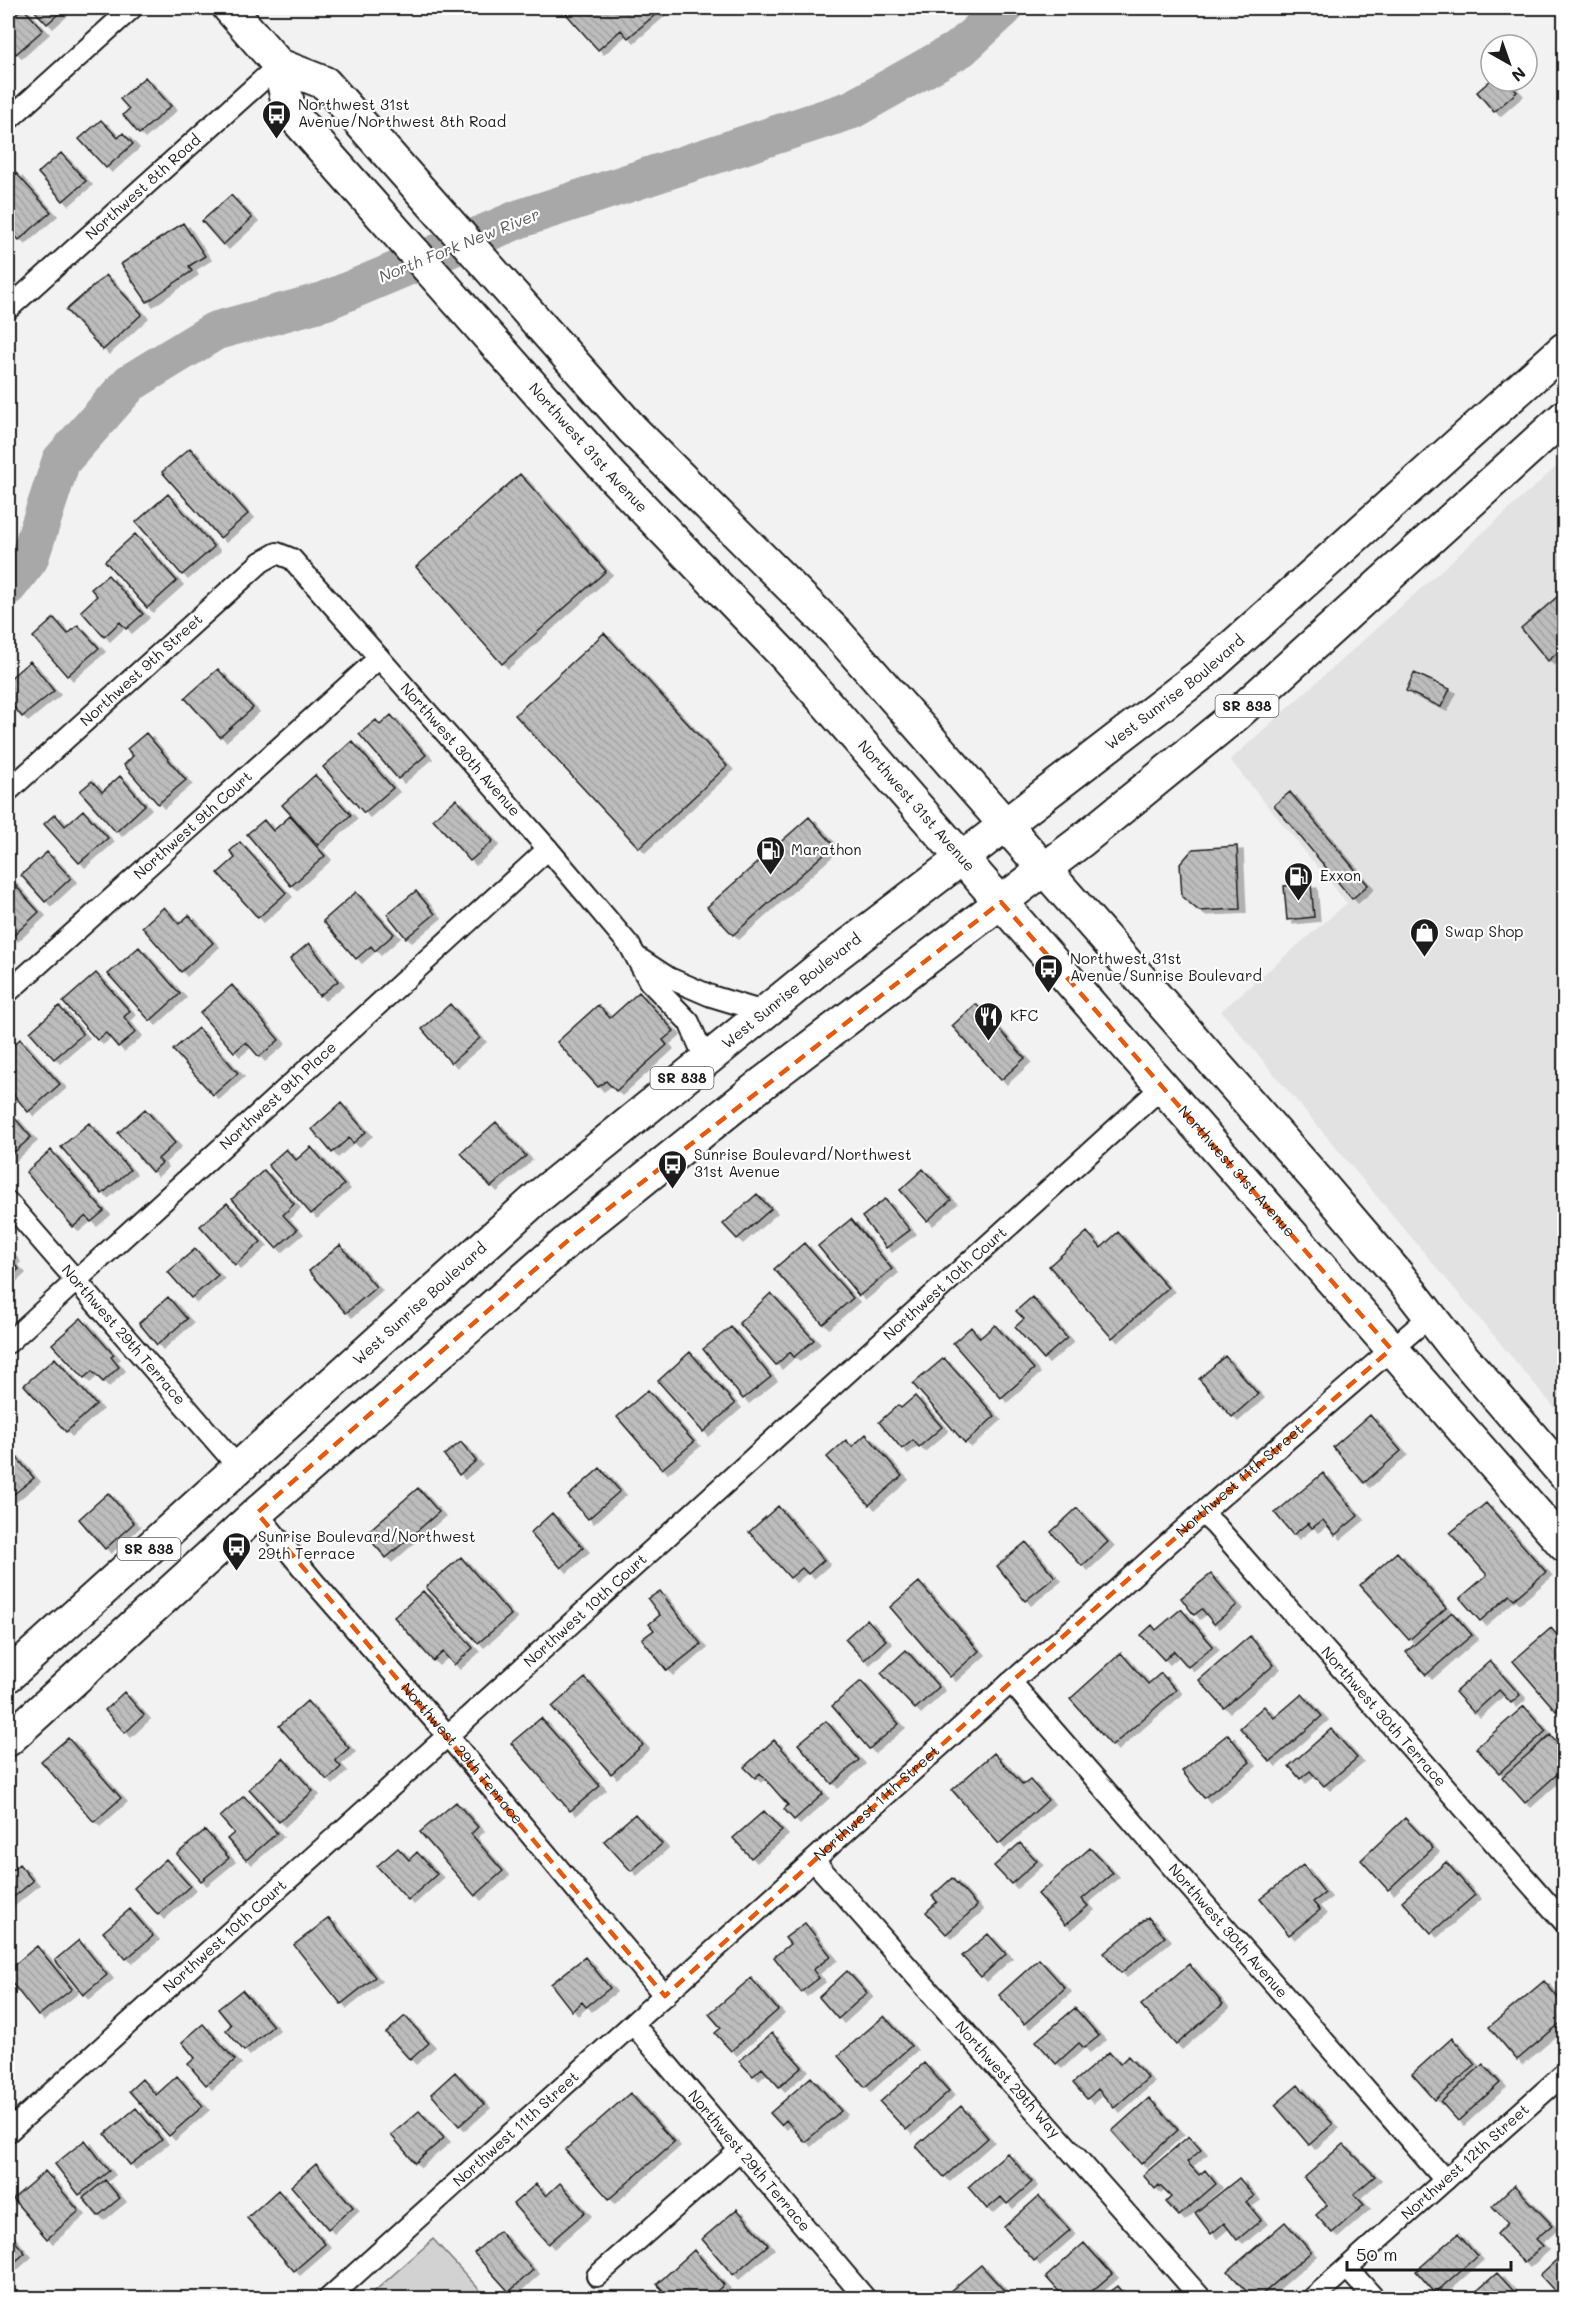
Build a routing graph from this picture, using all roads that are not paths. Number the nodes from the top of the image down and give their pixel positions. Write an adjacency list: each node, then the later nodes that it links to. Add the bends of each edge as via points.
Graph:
1 (132, 8): 4 (street)
2 (229, 8): 3 (main road, Northwest 31st Avenue)
3 (279, 65): 5 (street, Northwest 8th Road); 7 (main road, Northwest 31st Avenue, via 290,112); 9 (main road, Northwest 31st Avenue, via 325,83)
4 (8, 120)
5 (8, 309)
6 (1564, 349): 13 (main road, West Sunrise Boulevard / SR 838, via 1203,673)
7 (554, 412): 9 (main road, via 603,416); 15 (main road, Northwest 31st Avenue, via 766,635)
8 (1564, 417): 16 (main road, SR 838, via 1237,714)
9 (633, 430): 13 (main road, Northwest 31st Avenue, via 837,633)
10 (277, 553): 11 (street, Northwest 30th Avenue, via 292,559); 12 (street, Northwest 9th Street, via 261,562)
11 (379, 658): 14 (street, Northwest 30th Avenue); 19 (street, Northwest 9th Court)
12 (8, 791)
13 (1005, 823): 15 (main road, West Sunrise Boulevard / SR 838); 16 (main road, Northwest 31st Avenue)
14 (548, 849): 18 (street, Northwest 30th Avenue); 24 (street, Northwest 9th Place)
15 (962, 857): 17 (main road, Northwest 31st Avenue); 20 (main road, West Sunrise Boulevard / SR 838)
16 (1046, 869): 17 (main road, SR 838); 25 (main road, Northwest 31st Avenue, via 1318,1181)
17 (1001, 902): 22 (main road, Northwest 31st Avenue); 31 (main road, SR 838, via 763,1083 572,1237)
18 (635, 955): 20 (street, Northwest 30th Avenue, via 669,978); 21 (street, Northwest 30th Avenue, via 649,981 689,1022)
19 (8, 992)
20 (764, 1012): 21 (main road, West Sunrise Boulevard / SR 838)
21 (705, 1059): 28 (main road, West Sunrise Boulevard / SR 838, via 538,1197)
22 (1162, 1087): 27 (main road, Northwest 31st Avenue); 37 (street, Northwest 10th Court)
23 (8, 1202): 24 (street, Northwest 29th Terrace)
24 (77, 1280): 26 (street, Northwest 9th Place); 29 (street, Northwest 29th Terrace)
25 (1430, 1316): 27 (street, Northwest 11th Street); 30 (main road, Northwest 31st Avenue)
26 (8, 1343)
27 (1391, 1349): 32 (street, Northwest 11th Street); 33 (main road, Northwest 31st Avenue)
28 (289, 1422): 29 (main road, West Sunrise Boulevard / SR 838); 31 (main road, via 259,1477 252,1502)
29 (239, 1468): 34 (main road, via 240,1504); 35 (main road, West Sunrise Boulevard / SR 838)
30 (1564, 1474)
31 (257, 1513): 34 (main road, SR 838); 37 (street, Northwest 29th Terrace)
32 (1202, 1513): 36 (street, Northwest 11th Street); 40 (street, Northwest 30th Terrace)
33 (1564, 1545)
34 (219, 1548): 38 (main road, SR 838)
35 (8, 1676)
36 (1011, 1682): 39 (street, Northwest 11th Street); 46 (street, Northwest 30th Avenue)
37 (448, 1736): 41 (street, Northwest 29th Terrace); 44 (street, Northwest 10th Court)
38 (8, 1740)
39 (814, 1861): 41 (street, Northwest 11th Street); 51 (street, Northwest 29th Way)
40 (1564, 1922)
41 (665, 1996): 42 (street, Northwest 11th Street)
42 (634, 2025): 45 (street, Northwest 29th Terrace); 49 (street, Northwest 11th Street)
43 (1564, 2074): 46 (street, Northwest 12th Street)
44 (8, 2132)
45 (740, 2150): 48 (street); 50 (street, Northwest 29th Terrace)
46 (1445, 2180): 47 (street, Northwest 12th Street)
47 (1347, 2268): 52 (street, Northwest 12th Street); 53 (street)
48 (597, 2276)
49 (330, 2298)
50 (865, 2298)
51 (1201, 2298)
52 (1313, 2298)
53 (1374, 2298)

